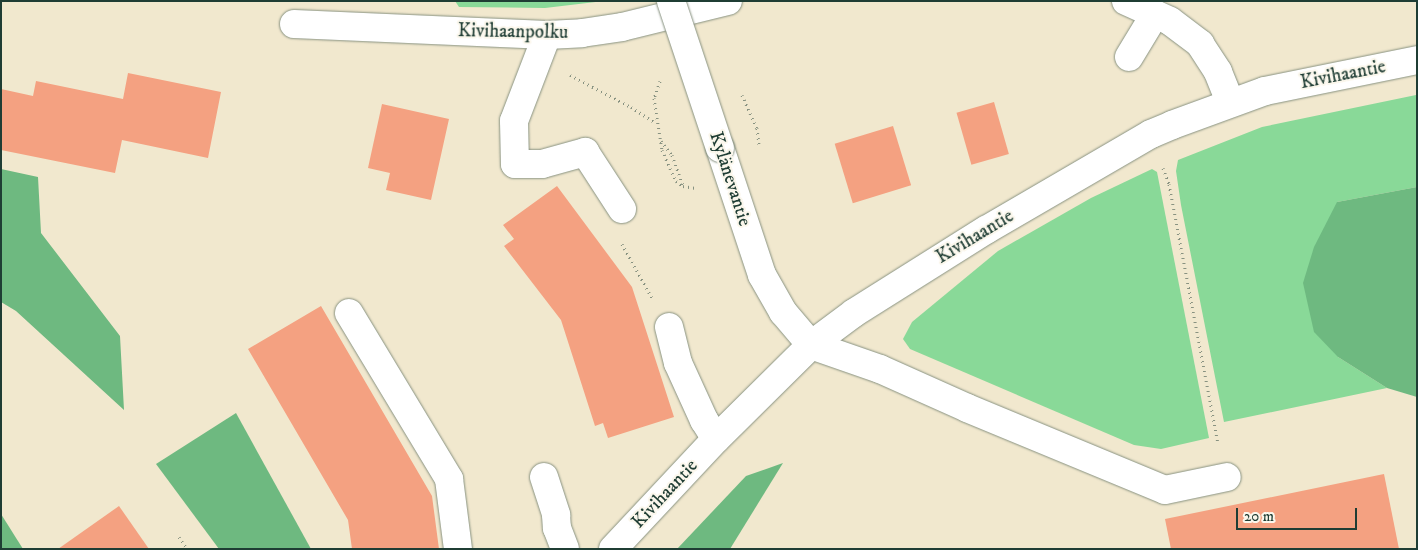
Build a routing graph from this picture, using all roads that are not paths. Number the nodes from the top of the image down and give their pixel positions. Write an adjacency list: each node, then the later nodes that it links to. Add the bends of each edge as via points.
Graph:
1 (671, 1): 13 (street, Kylänevantie, bridge, via 762,274 782,312)
2 (728, 1): 6 (street, Kivihaanpolku, via 622,27)
3 (1126, 1): 4 (street)
4 (1155, 14): 7 (street); 9 (street, via 1200,44 1218,72)
5 (294, 24): 6 (street, Kivihaanpolku)
6 (547, 34): 10 (street, via 514,121 515,164 542,164 585,152)
7 (1129, 57)
8 (1417, 60): 9 (street, Kivihaantie, via 1265,91)
9 (1230, 102): 13 (street, Kivihaantie, via 1135,144 903,281)
10 (622, 209)
11 (349, 312): 17 (street, via 449,480)
12 (669, 327): 14 (street, via 678,363)
13 (811, 345): 14 (street, Kivihaantie); 16 (street, via 880,369 1165,490)
14 (716, 439): 19 (street, Kivihaantie)
15 (544, 477): 18 (street)
16 (1227, 477)
17 (458, 549)
18 (565, 549)
19 (614, 549)

